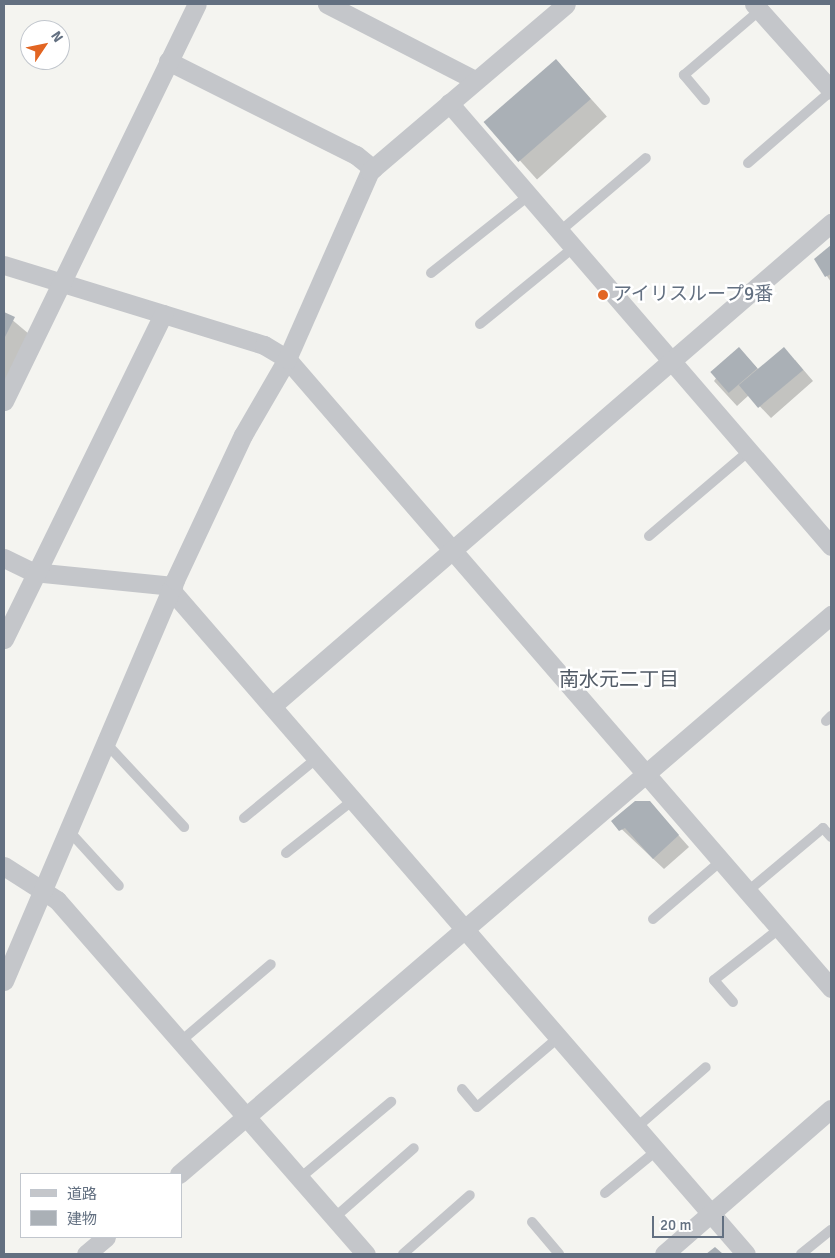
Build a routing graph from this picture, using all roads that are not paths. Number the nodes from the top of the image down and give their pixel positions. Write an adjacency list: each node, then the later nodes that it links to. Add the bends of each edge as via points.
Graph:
1 (197, 4): 5 (street)
2 (327, 4): 6 (street)
3 (566, 4): 6 (street)
4 (757, 7): 7 (street); 8 (lane, via 684,75)
5 (168, 60): 12 (street, via 356,155); 19 (street)
6 (475, 80): 9 (street)
7 (831, 91): 11 (lane)
8 (705, 100)
9 (449, 103): 12 (street); 13 (street)
10 (646, 158): 15 (lane)
11 (748, 163)
12 (373, 169): 22 (street)
13 (528, 196): 15 (street); 18 (lane)
14 (831, 223): 23 (street)
15 (559, 232): 16 (street)
16 (573, 248): 21 (lane); 23 (street)
17 (4, 265): 19 (street)
18 (431, 273)
19 (60, 284): 20 (street); 24 (street)
20 (163, 314): 22 (street, via 264,345); 30 (street)
21 (480, 324)
22 (286, 359): 28 (street); 31 (street, via 243,435)
23 (672, 361): 25 (street); 28 (street)
24 (4, 400)
25 (749, 451): 26 (lane); 27 (street)
26 (649, 536)
27 (831, 546)
28 (451, 550): 34 (street); 37 (street)
29 (4, 558): 30 (street)
30 (34, 572): 31 (street); 33 (street)
31 (172, 588): 34 (street); 35 (street)
32 (831, 615): 37 (street)
33 (4, 639)
34 (272, 706): 36 (street)
35 (103, 740): 40 (lane); 41 (street)
36 (317, 758): 38 (street); 39 (lane)
37 (646, 775): 44 (street); 50 (street)
38 (353, 800): 43 (lane); 50 (street)
39 (244, 818)
40 (184, 827)
41 (69, 832): 46 (lane); 47 (street)
42 (831, 837): 48 (lane, via 823,828)
43 (286, 853)
44 (721, 861): 48 (street); 49 (lane)
45 (4, 866): 47 (street)
46 (119, 886)
47 (46, 891): 53 (street); 57 (street)
48 (748, 891): 51 (street)
49 (653, 919)
50 (465, 929): 56 (street); 62 (street)
51 (780, 929): 54 (street); 55 (lane, via 714,980)
52 (271, 964): 57 (lane)
53 (4, 981)
54 (831, 988)
55 (732, 1002)
56 (559, 1037): 59 (lane, via 477,1107); 63 (street)
57 (181, 1041): 62 (street)
58 (706, 1067): 63 (lane)
59 (462, 1089)
60 (391, 1102): 67 (lane)
61 (831, 1110): 70 (street)
62 (246, 1117): 66 (street); 67 (street)
63 (636, 1127): 65 (street)
64 (414, 1148): 71 (lane)
65 (656, 1150): 68 (lane); 70 (street)
66 (180, 1173)
67 (300, 1178): 71 (street)
68 (605, 1193)
69 (470, 1195): 77 (lane)
70 (711, 1214): 79 (street); 80 (street)
71 (334, 1218): 76 (street)
72 (532, 1222): 78 (lane)
73 (831, 1230): 81 (lane)
74 (105, 1238): 75 (street)
75 (86, 1254)
76 (366, 1254)
77 (403, 1254)
78 (559, 1254)
79 (664, 1254)
80 (746, 1254)
81 (802, 1254)

